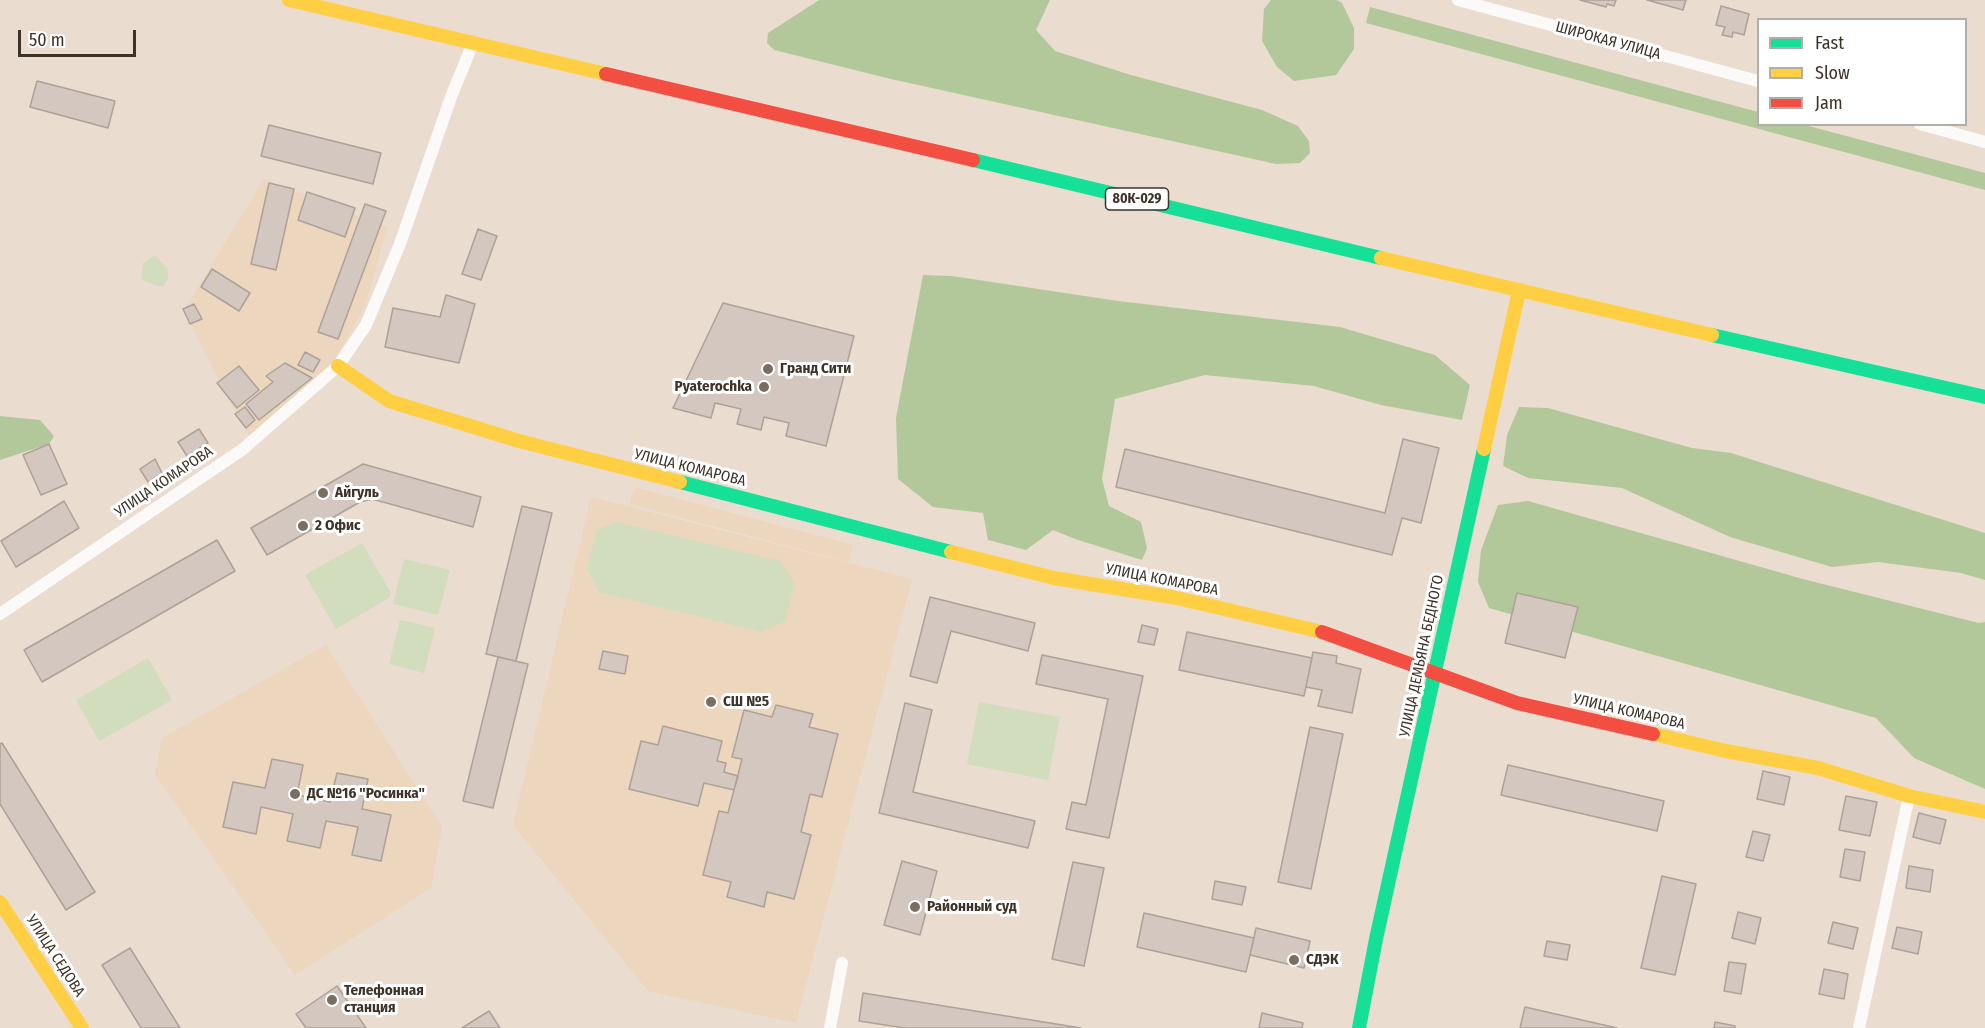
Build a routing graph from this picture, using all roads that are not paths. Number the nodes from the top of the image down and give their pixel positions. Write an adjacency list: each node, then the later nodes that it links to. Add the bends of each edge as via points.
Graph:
1 (289, 0): 3 (street, 80К-029)
2 (1458, 0): 4 (street, ШИРОКАЯ УЛИЦА)
3 (473, 43): 7 (street, 80К-029); 8 (street, УЛИЦА КОМАРОВА, via 396,254 366,325)
4 (1757, 81)
5 (1927, 126): 6 (street)
6 (1985, 142)
7 (1518, 291): 9 (street, 80К-029); 11 (street, УЛИЦА ДЕМЬЯНА БЕДНОГО)
8 (338, 366): 10 (street, УЛИЦА КОМАРОВА, via 243,449); 11 (street, УЛИЦА КОМАРОВА, via 388,400 519,441 1054,578 1177,598 1330,634)
9 (1985, 397)
10 (0, 614)
11 (1435, 672): 12 (street, УЛИЦА КОМАРОВА, via 1516,703 1818,768); 18 (street, УЛИЦА ДЕМЬЯНА БЕДНОГО)
12 (1909, 796): 13 (street, УЛИЦА КОМАРОВА); 19 (street)
13 (1985, 812)
14 (0, 905): 16 (street, УЛИЦА СЕДОВА)
15 (842, 963): 17 (street)
16 (82, 1028)
17 (830, 1028)
18 (1359, 1028)
19 (1859, 1028)

